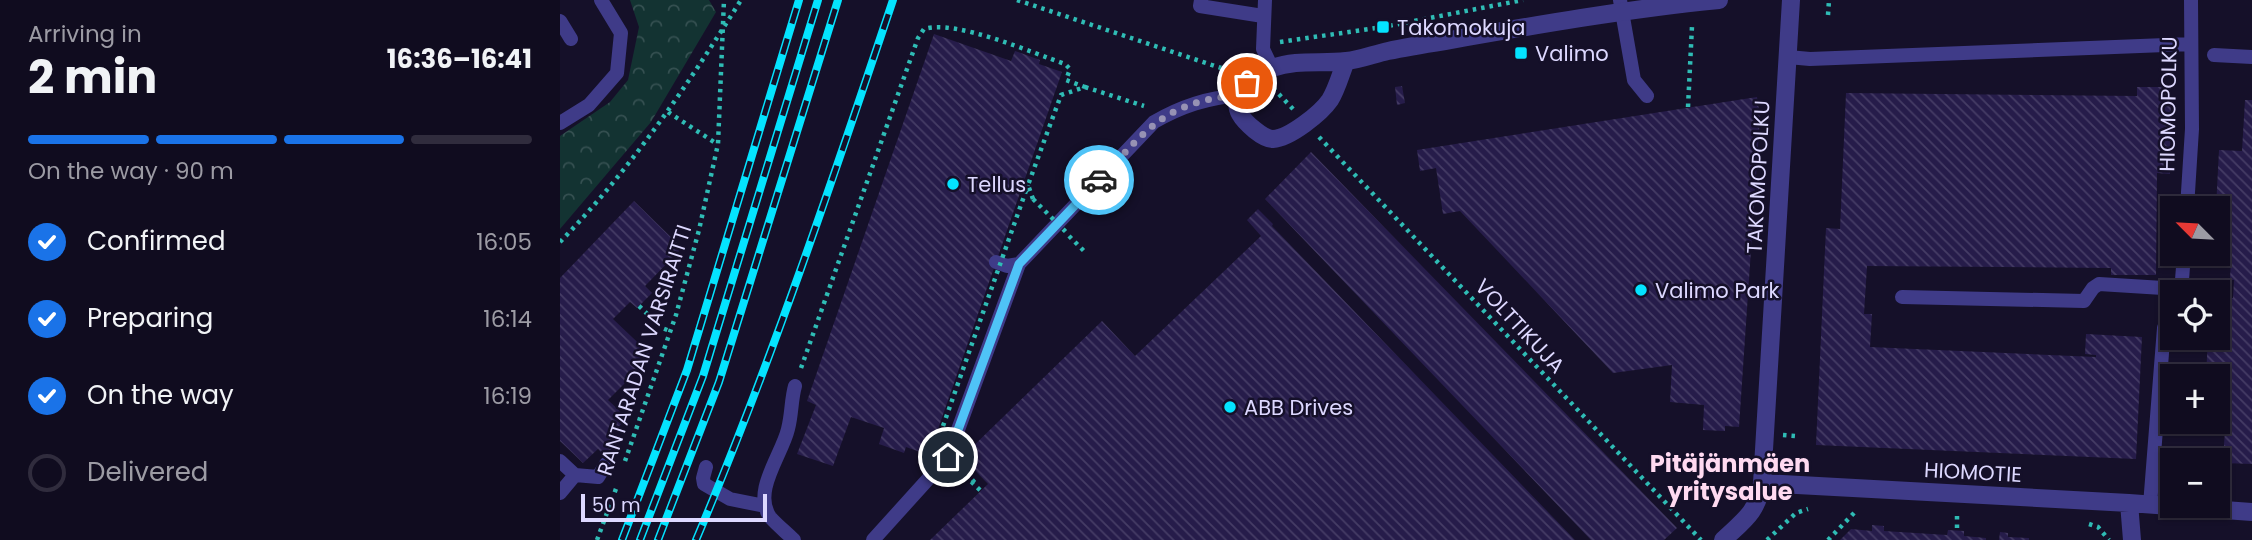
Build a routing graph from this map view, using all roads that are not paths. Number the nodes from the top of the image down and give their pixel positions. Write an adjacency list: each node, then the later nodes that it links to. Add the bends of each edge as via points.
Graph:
1 (601, 0): 20 (lane, via 621,33 617,73 589,105)
2 (1201, 0): 9 (lane, via 1200,6)
3 (1265, 0): 9 (lane)
4 (1719, 0): 7 (street)
5 (1791, 0): 15 (street, TAKOMOPOLKU)
6 (2190, 0): 12 (lane, HIOMOPOLKU)
7 (1621, 5): 8 (street); 19 (lane, via 1634,80)
8 (1598, 7): 16 (street)
9 (1264, 16): 17 (lane, via 1263,48)
10 (560, 21): 11 (lane)
11 (571, 39)
12 (2190, 44): 15 (lane); 21 (lane, HIOMOPOLKU)
13 (2214, 55): 14 (lane)
14 (2252, 57)
15 (1788, 58): 32 (street, TAKOMOPOLKU)
16 (1346, 61): 17 (street, via 1294,62); 18 (street, via 1330,101 1306,123 1273,139 1261,135 1241,117)
17 (1271, 77): 18 (street, via 1247,83)
18 (1239, 95): 23 (lane, via 1181,107 1154,122)
19 (1647, 96)
20 (560, 123)
21 (2188, 196)
22 (996, 262): 23 (lane)
23 (1019, 264): 39 (lane, via 948,457)
24 (2160, 289): 25 (lane, via 2099,284 2084,301)
25 (1902, 297)
26 (2162, 350): 35 (lane)
27 (795, 386): 36 (lane, via 788,430 764,492)
28 (560, 461): 31 (lane)
29 (606, 464): 31 (lane, via 598,477)
30 (706, 467): 36 (lane, via 704,484 730,499)
31 (575, 475): 33 (lane)
32 (1762, 483): 34 (street, HIOMOTIE); 40 (street, via 1751,513)
33 (560, 493)
34 (2129, 503): 35 (street, HIOMOTIE); 41 (street)
35 (2150, 505): 37 (street, HIOMOTIE)
36 (765, 506): 38 (lane)
37 (2252, 512)
38 (794, 540)
39 (873, 540)
40 (1723, 540)
41 (2132, 540)

